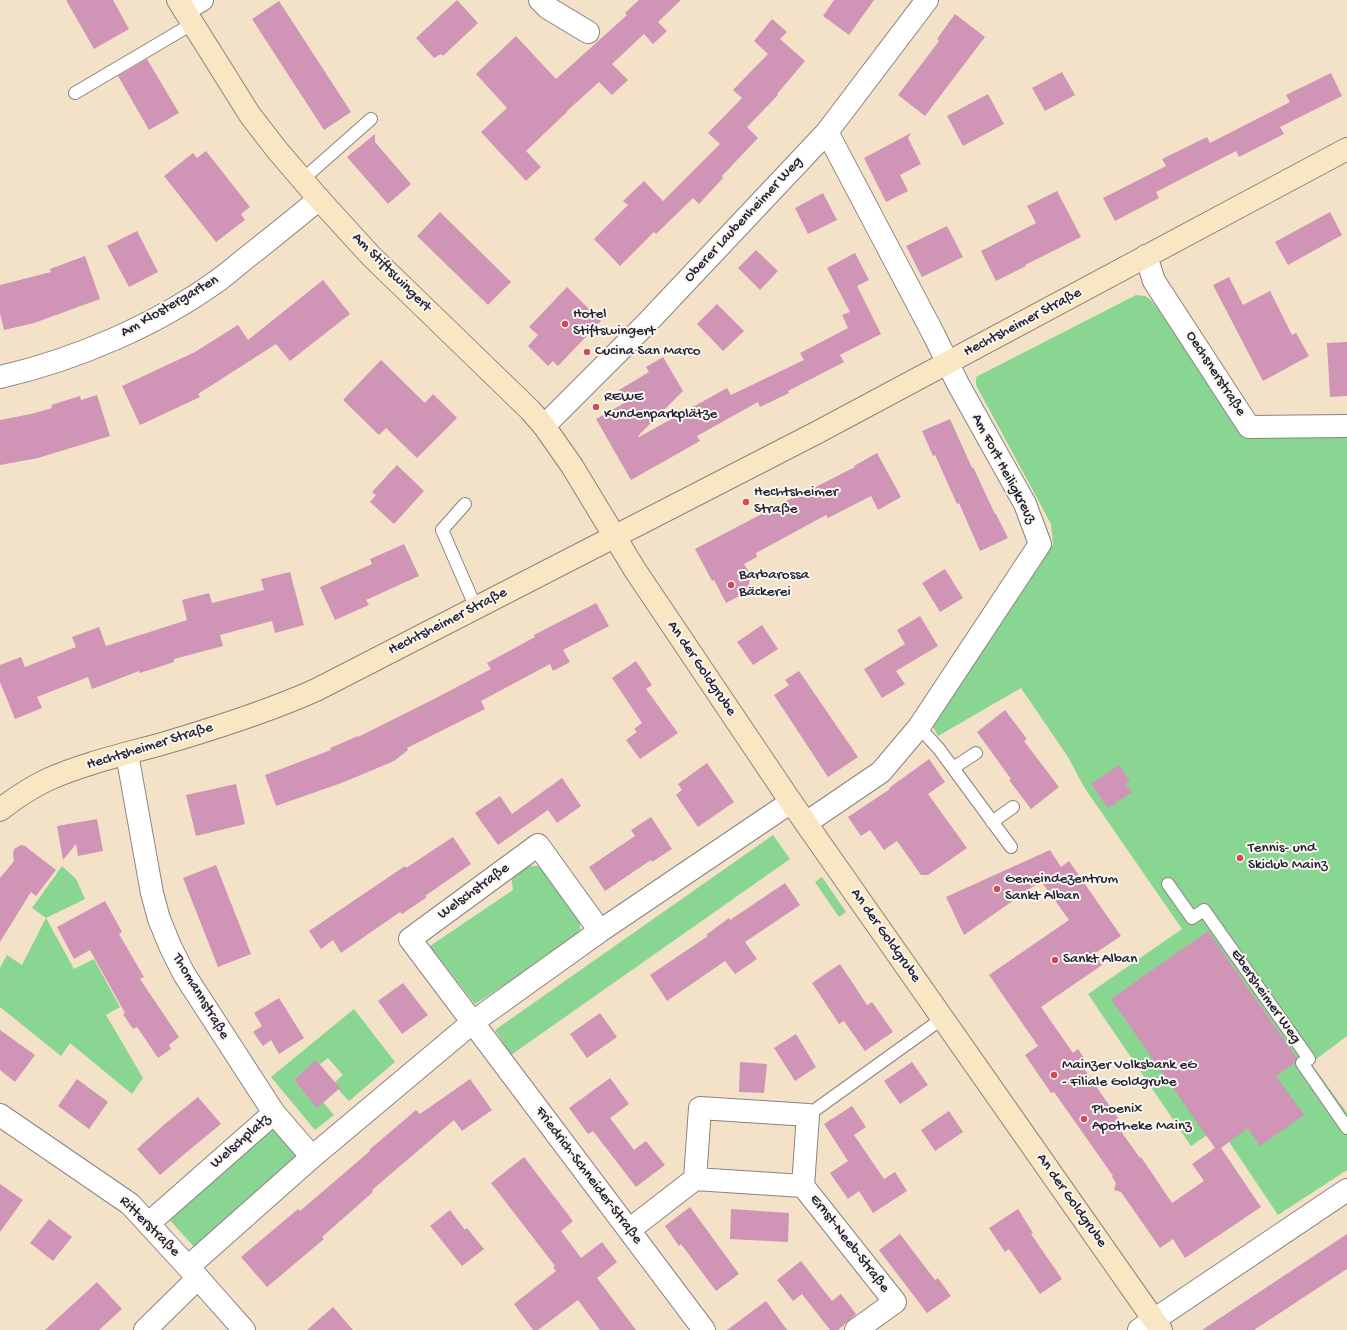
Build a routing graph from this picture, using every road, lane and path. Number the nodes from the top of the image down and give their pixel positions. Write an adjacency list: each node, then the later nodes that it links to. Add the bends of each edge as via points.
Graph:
1 (540, 0): 4 (street, via 548,8)
2 (928, 0): 7 (street, Oberer Laubenheimer Weg)
3 (189, 9): 5 (lane); 9 (street, Am Stiftswingert, via 250,115)
4 (588, 32)
5 (74, 93)
6 (370, 119): 9 (lane)
7 (827, 132): 12 (street, Am Fort Heiligkreuz); 14 (street, Oberer Laubenheimer Weg, via 647,322)
8 (1347, 149): 11 (street, Hechtsheimer Straße)
9 (302, 180): 10 (street, Am Stiftswingert)
10 (319, 199): 13 (street, Am Klostergarten, via 220,279 174,308 102,345); 14 (street, Am Stiftswingert, via 371,256)
11 (1146, 256): 12 (street, Hechtsheimer Straße); 15 (street, Oechsnerstraße, via 1154,281 1249,427)
12 (948, 363): 17 (street, Hechtsheimer Straße); 19 (street, Am Fort Heiligkreuz, via 1025,504 1040,544)
13 (0, 376)
14 (544, 426): 17 (street, Am Stiftswingert)
15 (1347, 426)
16 (466, 504): 18 (lane, via 442,530)
17 (616, 537): 18 (street, Hechtsheimer Straße); 23 (street, An der Goldgrube, via 643,582)
18 (476, 608): 21 (street, Hechtsheimer Straße, via 283,705)
19 (919, 727): 22 (lane); 27 (street, Am Fort Heiligkreuz, via 881,772)
20 (976, 753): 22 (lane)
21 (127, 754): 25 (street, Hechtsheimer Straße, via 48,780); 33 (street, Thomannstraße, via 159,919 184,974)
22 (953, 768): 26 (lane)
23 (792, 802): 27 (street, An der Goldgrube); 30 (street)
24 (1013, 807): 26 (lane)
25 (0, 810)
26 (992, 822): 28 (lane)
27 (806, 823): 31 (street, An der Goldgrube)
28 (1011, 847)
29 (1168, 884): 36 (lane, Ebersheimer Weg, via 1192,918 1204,910 1309,1059 1302,1063)
30 (600, 931): 32 (street); 32 (street, Welschstraße, via 538,845 410,939)
31 (943, 1018): 35 (lane); 44 (street, An der Goldgrube)
32 (473, 1022): 37 (street); 42 (street, Friedrich-Schneider-Straße)
33 (274, 1113): 37 (street, Welschplatz); 41 (street, Welschplatz)
34 (0, 1115): 41 (street, Ritterstraße, via 130,1204)
35 (808, 1115): 38 (street, via 700,1108); 39 (street, Ernst-Neeb-Straße)
36 (1347, 1128)
37 (312, 1157): 43 (street)
38 (695, 1179): 39 (street, Ernst-Neeb-Straße); 42 (street)
39 (803, 1186): 48 (street, Ernst-Neeb-Straße, via 895,1302)
40 (1347, 1190): 44 (street)
41 (148, 1223): 43 (street, Ritterstraße)
42 (629, 1230): 47 (street, Friedrich-Schneider-Straße)
43 (193, 1272): 45 (street); 46 (street, Ritterstraße)
44 (1152, 1326)
45 (145, 1330)
46 (244, 1330)
47 (704, 1330)
48 (856, 1330)

